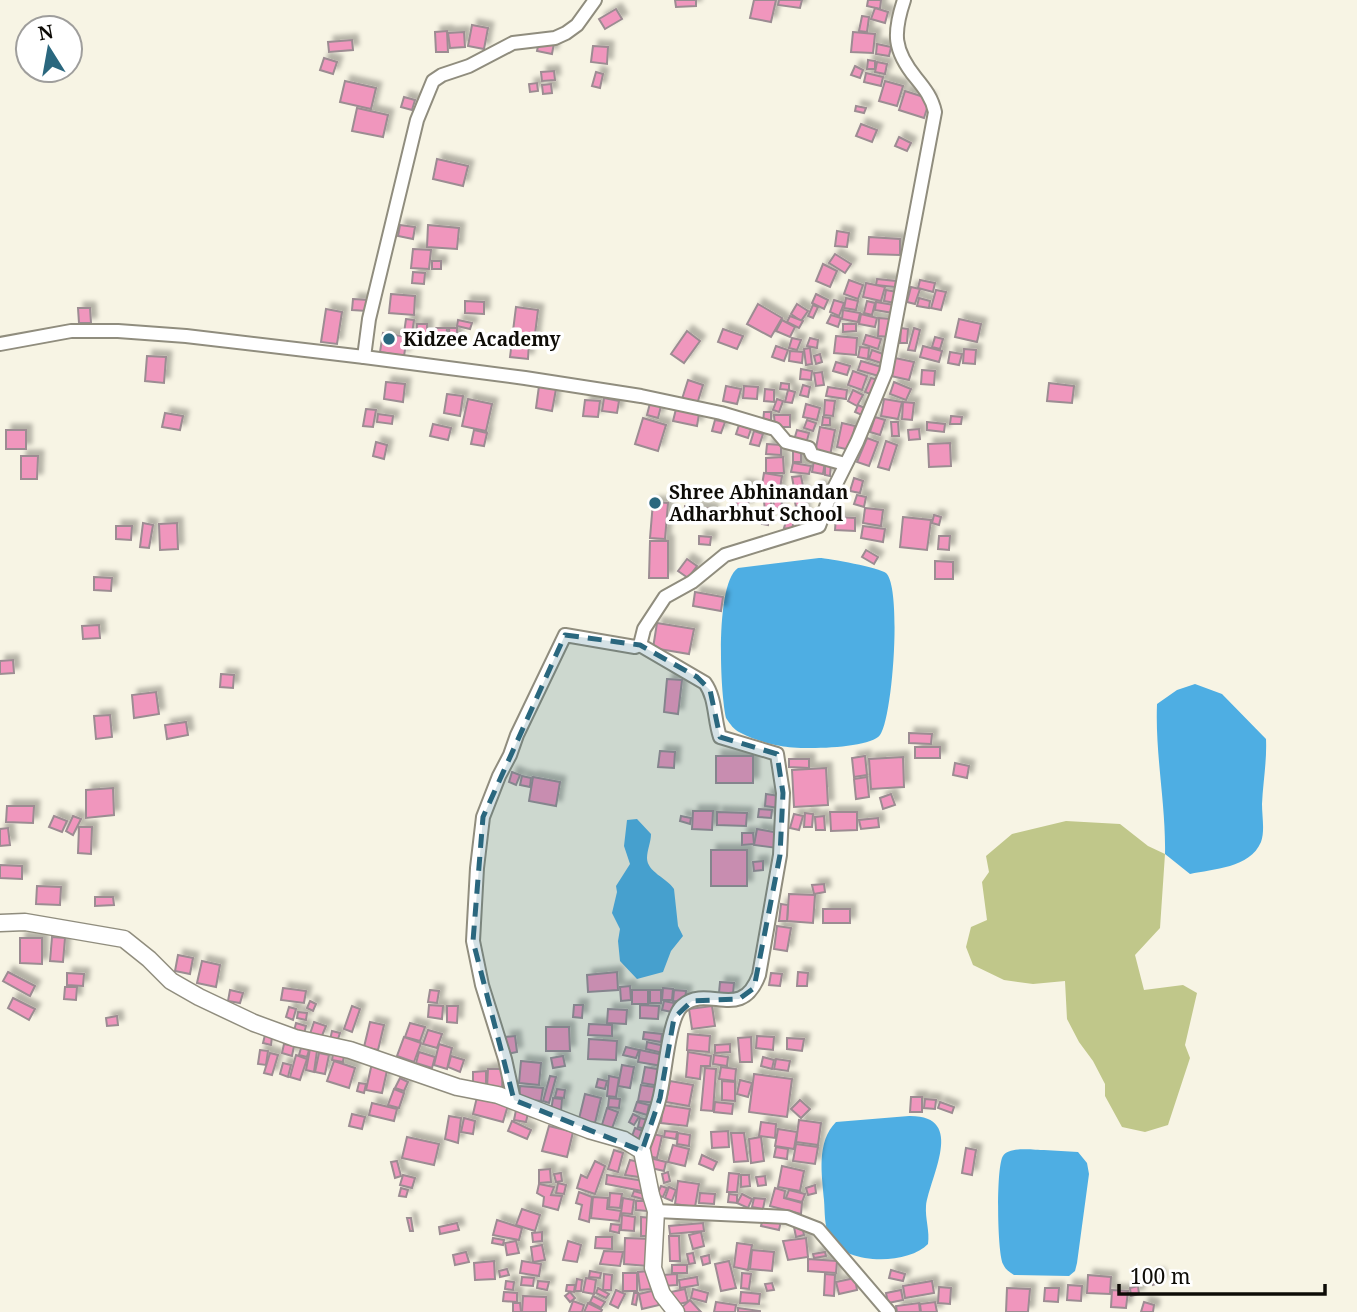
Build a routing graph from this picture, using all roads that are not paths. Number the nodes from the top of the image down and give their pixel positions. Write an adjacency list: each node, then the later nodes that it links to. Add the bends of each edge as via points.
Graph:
1 (596, 0): 4 (street, via 566,33 513,43 433,81 417,120)
2 (904, 0): 5 (street, via 897,21 897,48 933,102 934,126 886,372)
3 (0, 344): 4 (street, via 71,331 118,331)
4 (364, 357): 5 (street, via 641,396 722,413 775,429 786,442 809,448 812,455)
5 (845, 464): 6 (street, via 819,526 725,555 665,597 644,629)
6 (640, 645): 8 (street, via 565,635 483,817 474,941); 9 (street, via 705,683 720,737 777,754 783,793 780,855 754,988 739,999 692,1001 682,1006 674,1018 660,1098)
7 (0, 923): 8 (street, via 25,922 124,939 171,981 254,1023 457,1087)
8 (514, 1100): 9 (street, via 624,1140)
9 (642, 1151): 10 (street)
10 (656, 1211): 11 (street, via 653,1268 662,1294); 12 (street, via 787,1217 818,1229)
11 (676, 1312)
12 (889, 1312)

